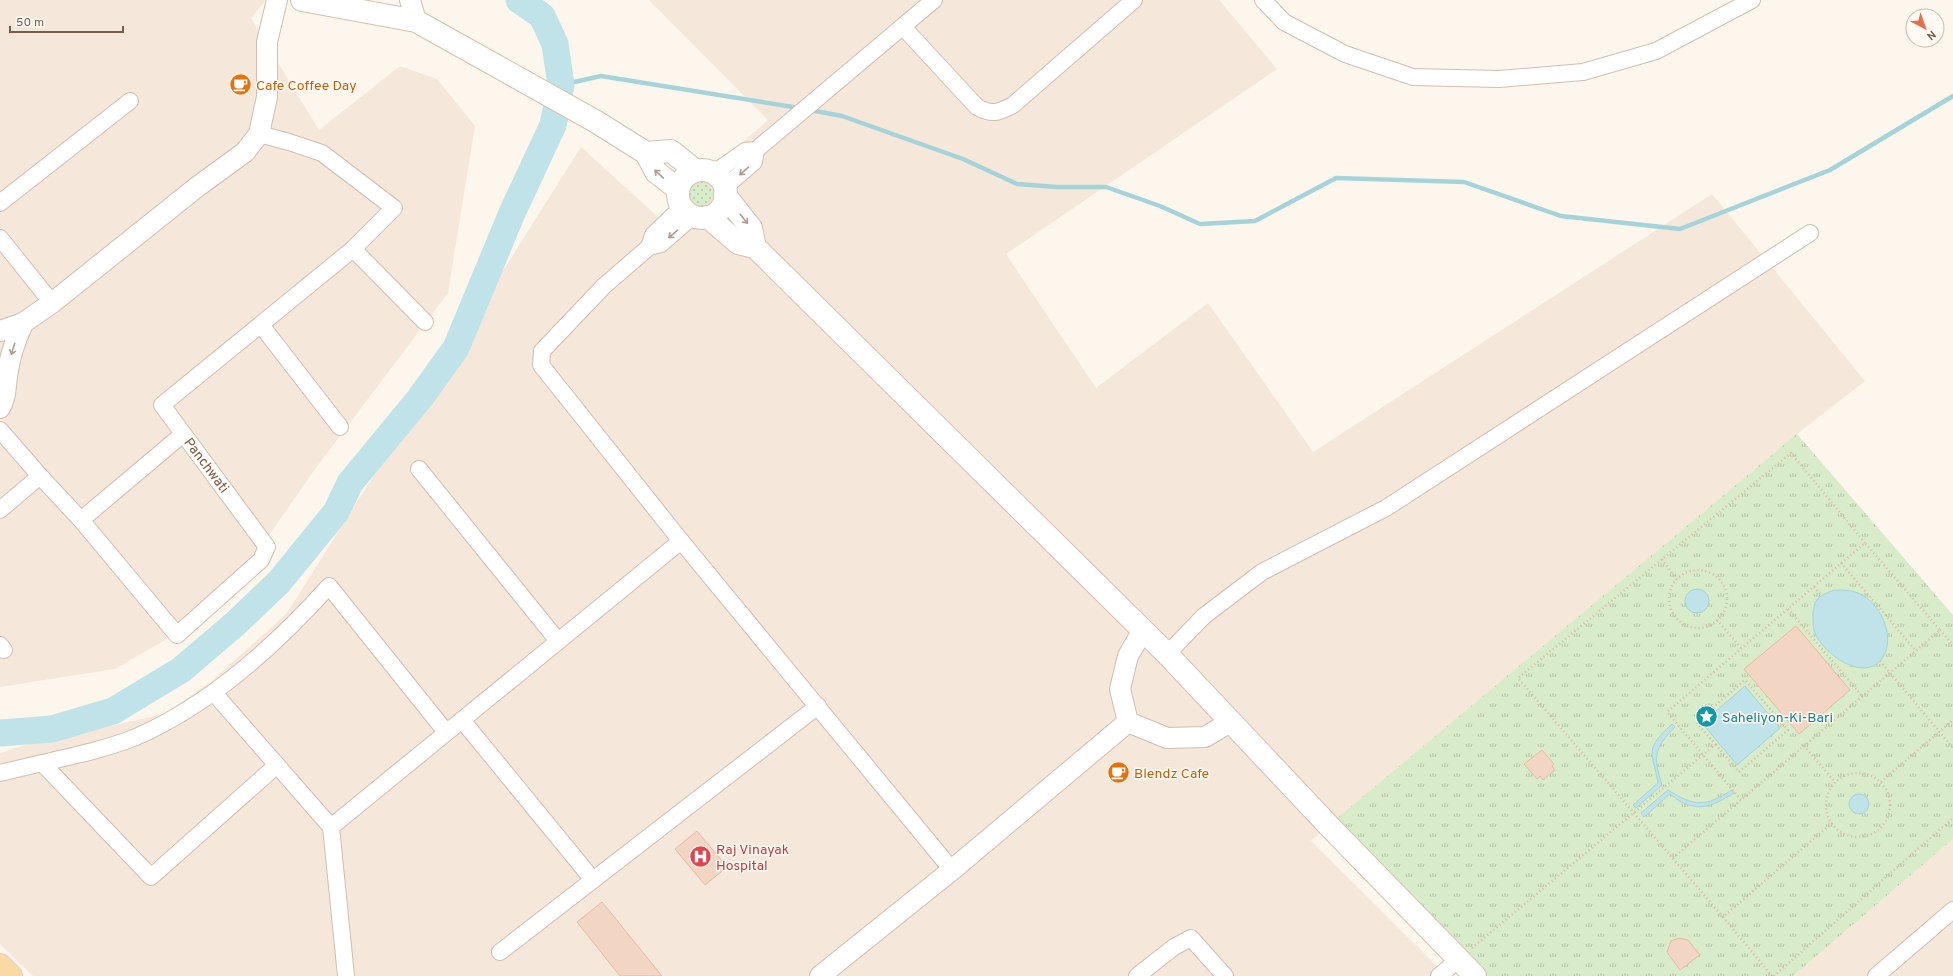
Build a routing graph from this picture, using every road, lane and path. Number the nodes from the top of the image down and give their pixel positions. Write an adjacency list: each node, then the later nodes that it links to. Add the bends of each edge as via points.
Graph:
1 (277, 0): 11 (street, via 267,42 267,97)
2 (302, 0): 8 (main road)
3 (410, 0): 8 (street)
4 (934, 0): 9 (street)
5 (1134, 0): 9 (street, via 1013,105 1000,112 986,112 977,107)
6 (1263, 0): 7 (street, via 1284,22 1344,54 1413,77 1499,79 1584,72 1656,51)
7 (1752, 0)
8 (416, 21): 12 (main road, via 595,121)
9 (903, 27): 13 (street, via 756,150 754,162)
10 (130, 101): 14 (street)
11 (259, 134): 19 (street, via 322,153 394,208); 20 (street, via 244,152)
12 (646, 153): 13 (main road, via 671,151); 15 (main road, one-way to 12, via 656,172)
13 (715, 182): 15 (main road, via 720,209); 15 (main road, via 684,177); 18 (main road, one-way to 18, via 751,228)
14 (0, 203)
15 (690, 207): 18 (main road, via 738,243); 33 (street, via 661,244 649,247 604,286 542,350 540,359 541,365)
16 (1810, 233): 48 (street, via 1386,508 1262,572 1204,616)
17 (0, 238): 20 (street)
18 (755, 247): 42 (main road)
19 (353, 249): 21 (street); 23 (street)
20 (52, 303): 22 (street)
21 (425, 322)
22 (23, 323): 24 (street); 25 (street, one-way to 25, via 12,349 7,373 7,390)
23 (262, 325): 26 (street); 28 (street, via 162,405)
24 (0, 331)
25 (0, 408)
26 (340, 427)
27 (0, 430): 30 (street)
28 (183, 434): 32 (street, Panchwati); 32 (street, Panchwati, via 267,547 261,560 176,635)
29 (419, 469): 44 (street)
30 (40, 476): 31 (street); 32 (street)
31 (0, 510)
32 (81, 520)
33 (682, 541): 44 (street); 53 (street)
34 (1865, 543): 35 (path, via 1791,452); 36 (path); 43 (path)
35 (1662, 559): 37 (path); 70 (path, via 1518,678)
36 (1841, 563): 38 (path); 47 (path)
37 (1676, 579): 41 (path, via 1669,597 1674,616 1694,627 1709,625); 41 (path, via 1684,573 1702,570 1718,579 1726,595 1723,613)
38 (1814, 587): 39 (path); 40 (path)
39 (1821, 595)
40 (1788, 609): 46 (path); 52 (path)
41 (1717, 620): 46 (path)
42 (1143, 630): 48 (main road); 56 (street, via 1128,656 1120,689)
43 (1940, 630): 45 (path); 47 (path)
44 (558, 641): 54 (street)
45 (1953, 645)
46 (1742, 649): 63 (path, via 1667,712)
47 (1916, 651): 50 (path)
48 (1167, 654): 57 (main road)
49 (1880, 661): 50 (path)
50 (1890, 673): 52 (path); 59 (path)
51 (214, 693): 58 (street, via 301,617 329,586); 64 (street, via 174,718 134,737); 65 (street)
52 (1862, 696): 61 (path)
53 (818, 706): 75 (street); 76 (street)
54 (462, 720): 58 (street); 76 (street)
55 (1953, 720): 59 (path)
56 (1128, 722): 57 (street, via 1167,738 1205,737); 75 (street)
57 (1230, 722): 80 (main road)
58 (446, 732): 73 (street)
59 (1939, 732): 62 (path); 68 (path)
60 (1716, 745): 60 (path, via 1739,772 1788,730 1745,680 1696,722); 63 (path)
61 (1804, 746): 67 (path); 69 (path)
62 (1953, 748)
63 (1703, 755): 69 (path); 70 (path)
64 (42, 763): 65 (street, via 151,877); 66 (street)
65 (277, 765): 73 (street)
66 (0, 773)
67 (1835, 782): 68 (path, via 1853,773 1873,776); 72 (path, via 1826,798 1827,815)
68 (1880, 782): 72 (path, via 1887,791 1890,806 1885,821 1878,829 1869,835 1859,837 1839,831)
69 (1742, 800): 74 (path)
70 (1635, 813): 74 (path); 80 (path)
71 (1953, 818): 89 (path)
72 (1832, 823): 78 (path)
73 (331, 828): 83 (street)
74 (1673, 858): 78 (path)
75 (952, 870): 84 (street)
76 (593, 880): 79 (street)
77 (1953, 910): 90 (street)
78 (1723, 917): 89 (path)
79 (500, 952)
80 (1459, 958): 87 (street); 88 (main road)
81 (0, 965): 82 (main road)
82 (11, 976)
83 (346, 976)
84 (820, 976)
85 (1137, 976): 86 (street, via 1174,946 1191,938)
86 (1225, 976)
87 (1439, 976)
88 (1475, 976)
89 (1773, 976)
90 (1876, 976)

